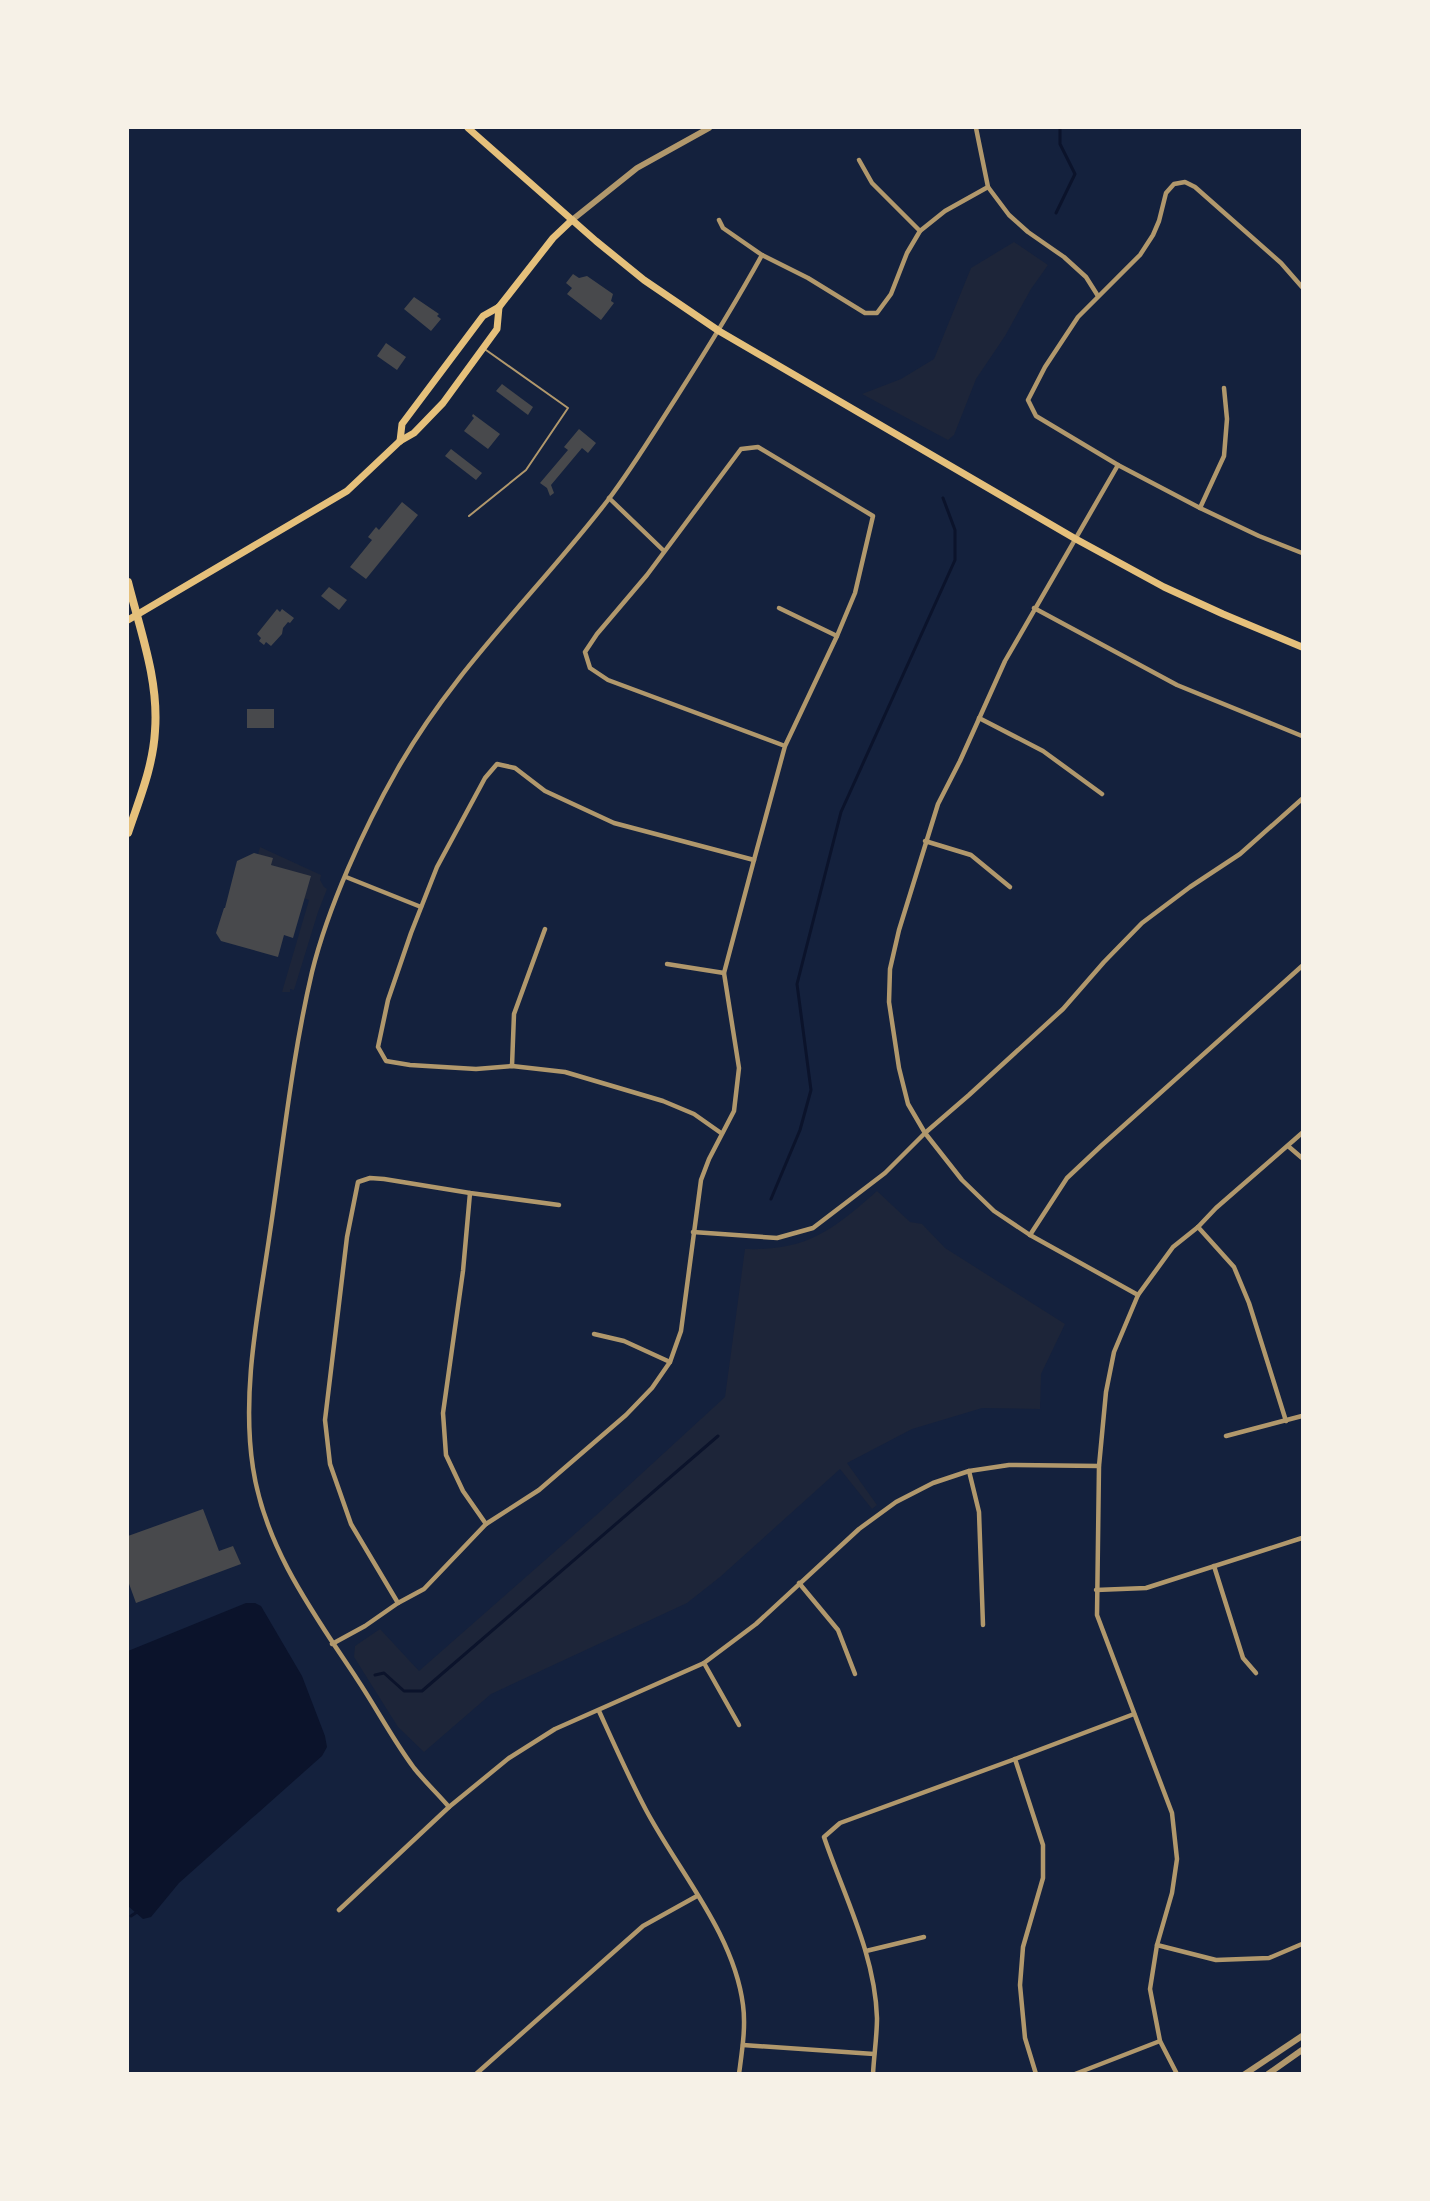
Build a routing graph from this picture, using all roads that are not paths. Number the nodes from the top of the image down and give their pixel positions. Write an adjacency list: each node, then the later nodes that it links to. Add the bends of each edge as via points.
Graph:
1 (468, 128): 6 (main road)
2 (709, 128): 6 (street, via 638,168)
3 (976, 128): 5 (street)
4 (859, 160): 8 (street, via 872,183)
5 (988, 187): 8 (street, via 945,211); 11 (street, via 1016,221 1086,277)
6 (572, 220): 12 (main road, via 553,238); 13 (main road, via 644,280)
7 (719, 220): 9 (street, via 723,228)
8 (920, 231): 9 (street, via 891,294 877,313 865,314)
9 (762, 255): 13 (street)
10 (1302, 287): 11 (street, via 1281,263 1185,182 1174,184 1166,193 1153,235 1140,255)
11 (1098, 296): 17 (street, via 1045,367 1028,400 1036,416)
12 (500, 308): 14 (main road, via 497,329); 16 (main road, via 483,316 402,424)
13 (718, 331): 18 (street); 21 (main road)
14 (483, 348): 16 (main road, via 443,403 414,433); 20 (lane, via 568,408 526,470)
15 (1224, 388): 19 (street, via 1224,456)
16 (400, 441): 27 (main road, via 347,491)
17 (1118, 465): 19 (street); 21 (street)
18 (609, 498): 22 (street); 39 (street, via 437,706 397,769)
19 (1200, 508): 23 (street)
20 (469, 516)
21 (1074, 538): 26 (street); 30 (main road, via 1164,586)
22 (664, 551): 29 (street, via 741,449 758,447 873,516 855,593); 33 (street, via 585,652 590,668 608,680)
23 (1302, 553)
24 (128, 582): 27 (highway)
25 (779, 608): 29 (street)
26 (1034, 608): 31 (street); 32 (street, via 1177,685)
27 (136, 615): 28 (main road); 36 (highway, via 153,685 156,729 152,756)
28 (128, 620)
29 (837, 636): 33 (street)
30 (1302, 647)
31 (979, 718): 34 (street, via 1043,751); 37 (street)
32 (1302, 736)
33 (785, 746): 38 (street)
34 (1102, 794)
35 (1302, 799): 48 (street, via 1240,854 1142,923 1063,1009)
36 (128, 833)
37 (925, 841): 40 (street, via 971,855); 48 (street, via 890,969 889,1002 898,1068 908,1104)
38 (754, 860): 41 (street, via 614,823 545,791 515,768 497,764 485,778 437,867); 45 (street)
39 (346, 877): 41 (street); 72 (street, via 313,970 303,1020 251,1370 250,1420 253,1469 276,1545)
40 (1010, 887)
41 (421, 907): 46 (street, via 388,1000 378,1047 386,1061 476,1069)
42 (545, 929): 46 (street, via 514,1014)
43 (667, 964): 45 (street)
44 (1302, 966): 56 (street, via 1067,1178)
45 (724, 973): 47 (street, via 739,1068 734,1111)
46 (512, 1066): 47 (street, via 565,1072 663,1101 694,1114)
47 (721, 1133): 55 (street, via 701,1180)
48 (925, 1133): 55 (street, via 885,1173 813,1228 777,1238); 56 (street, via 962,1180 994,1211)
49 (1302, 1133): 50 (street)
50 (1288, 1146): 51 (street); 54 (street)
51 (1302, 1158)
52 (470, 1193): 53 (street); 65 (street, via 443,1413 446,1455 463,1491); 70 (street, via 384,1179 358,1182 347,1237 325,1420 330,1464 351,1524)
53 (559, 1205)
54 (1198, 1227): 57 (street, via 1173,1247); 61 (street, via 1233,1267 1249,1303)
55 (693, 1232): 59 (street, via 681,1331)
56 (1030, 1235): 57 (street)
57 (1138, 1295): 63 (street, via 1114,1352)
58 (594, 1334): 59 (street, via 624,1341)
59 (670, 1362): 65 (street, via 626,1415 539,1490)
60 (1302, 1416): 61 (street)
61 (1286, 1421): 62 (street)
62 (1226, 1436)
63 (1099, 1466): 64 (street, via 1009,1465); 69 (street)
64 (969, 1471): 68 (street, via 933,1483 896,1502); 71 (street, via 979,1512)
65 (486, 1524): 70 (street, via 424,1589)
66 (1302, 1538): 67 (street)
67 (1214, 1566): 69 (street, via 1146,1588); 74 (street, via 1243,1658)
68 (799, 1583): 73 (street, via 756,1624); 75 (street, via 838,1630)
69 (1096, 1590): 77 (street, via 1097,1615)
70 (398, 1603): 72 (street)
71 (983, 1625)
72 (333, 1644): 80 (street, via 416,1770)
73 (704, 1663): 76 (street); 78 (street)
74 (1256, 1673)
75 (855, 1674)
76 (599, 1711): 80 (street, via 555,1729 509,1758); 81 (street, via 646,1810)
77 (1134, 1714): 79 (street); 85 (street, via 1172,1814 1177,1858)
78 (739, 1725)
79 (1016, 1759): 86 (street, via 840,1823 825,1837); 95 (street, via 1043,1845 1042,1878 1023,1947 1020,1985 1025,2038)
80 (449, 1808): 82 (street)
81 (697, 1896): 89 (street, via 736,1970 744,2006); 92 (street, via 643,1926)
82 (339, 1910)
83 (924, 1937): 86 (street)
84 (1302, 1944): 85 (street, via 1269,1958 1216,1960)
85 (1157, 1945): 88 (street, via 1149,1989)
86 (866, 1951): 91 (street, via 877,2019)
87 (1302, 2036): 98 (street)
88 (1160, 2042): 96 (street); 97 (street)
89 (743, 2044): 91 (street); 93 (street)
90 (1302, 2050): 99 (street)
91 (874, 2054): 94 (street)
92 (476, 2073)
93 (739, 2073)
94 (873, 2073)
95 (1036, 2073)
96 (1075, 2073)
97 (1177, 2073)
98 (1245, 2073)
99 (1268, 2073)

